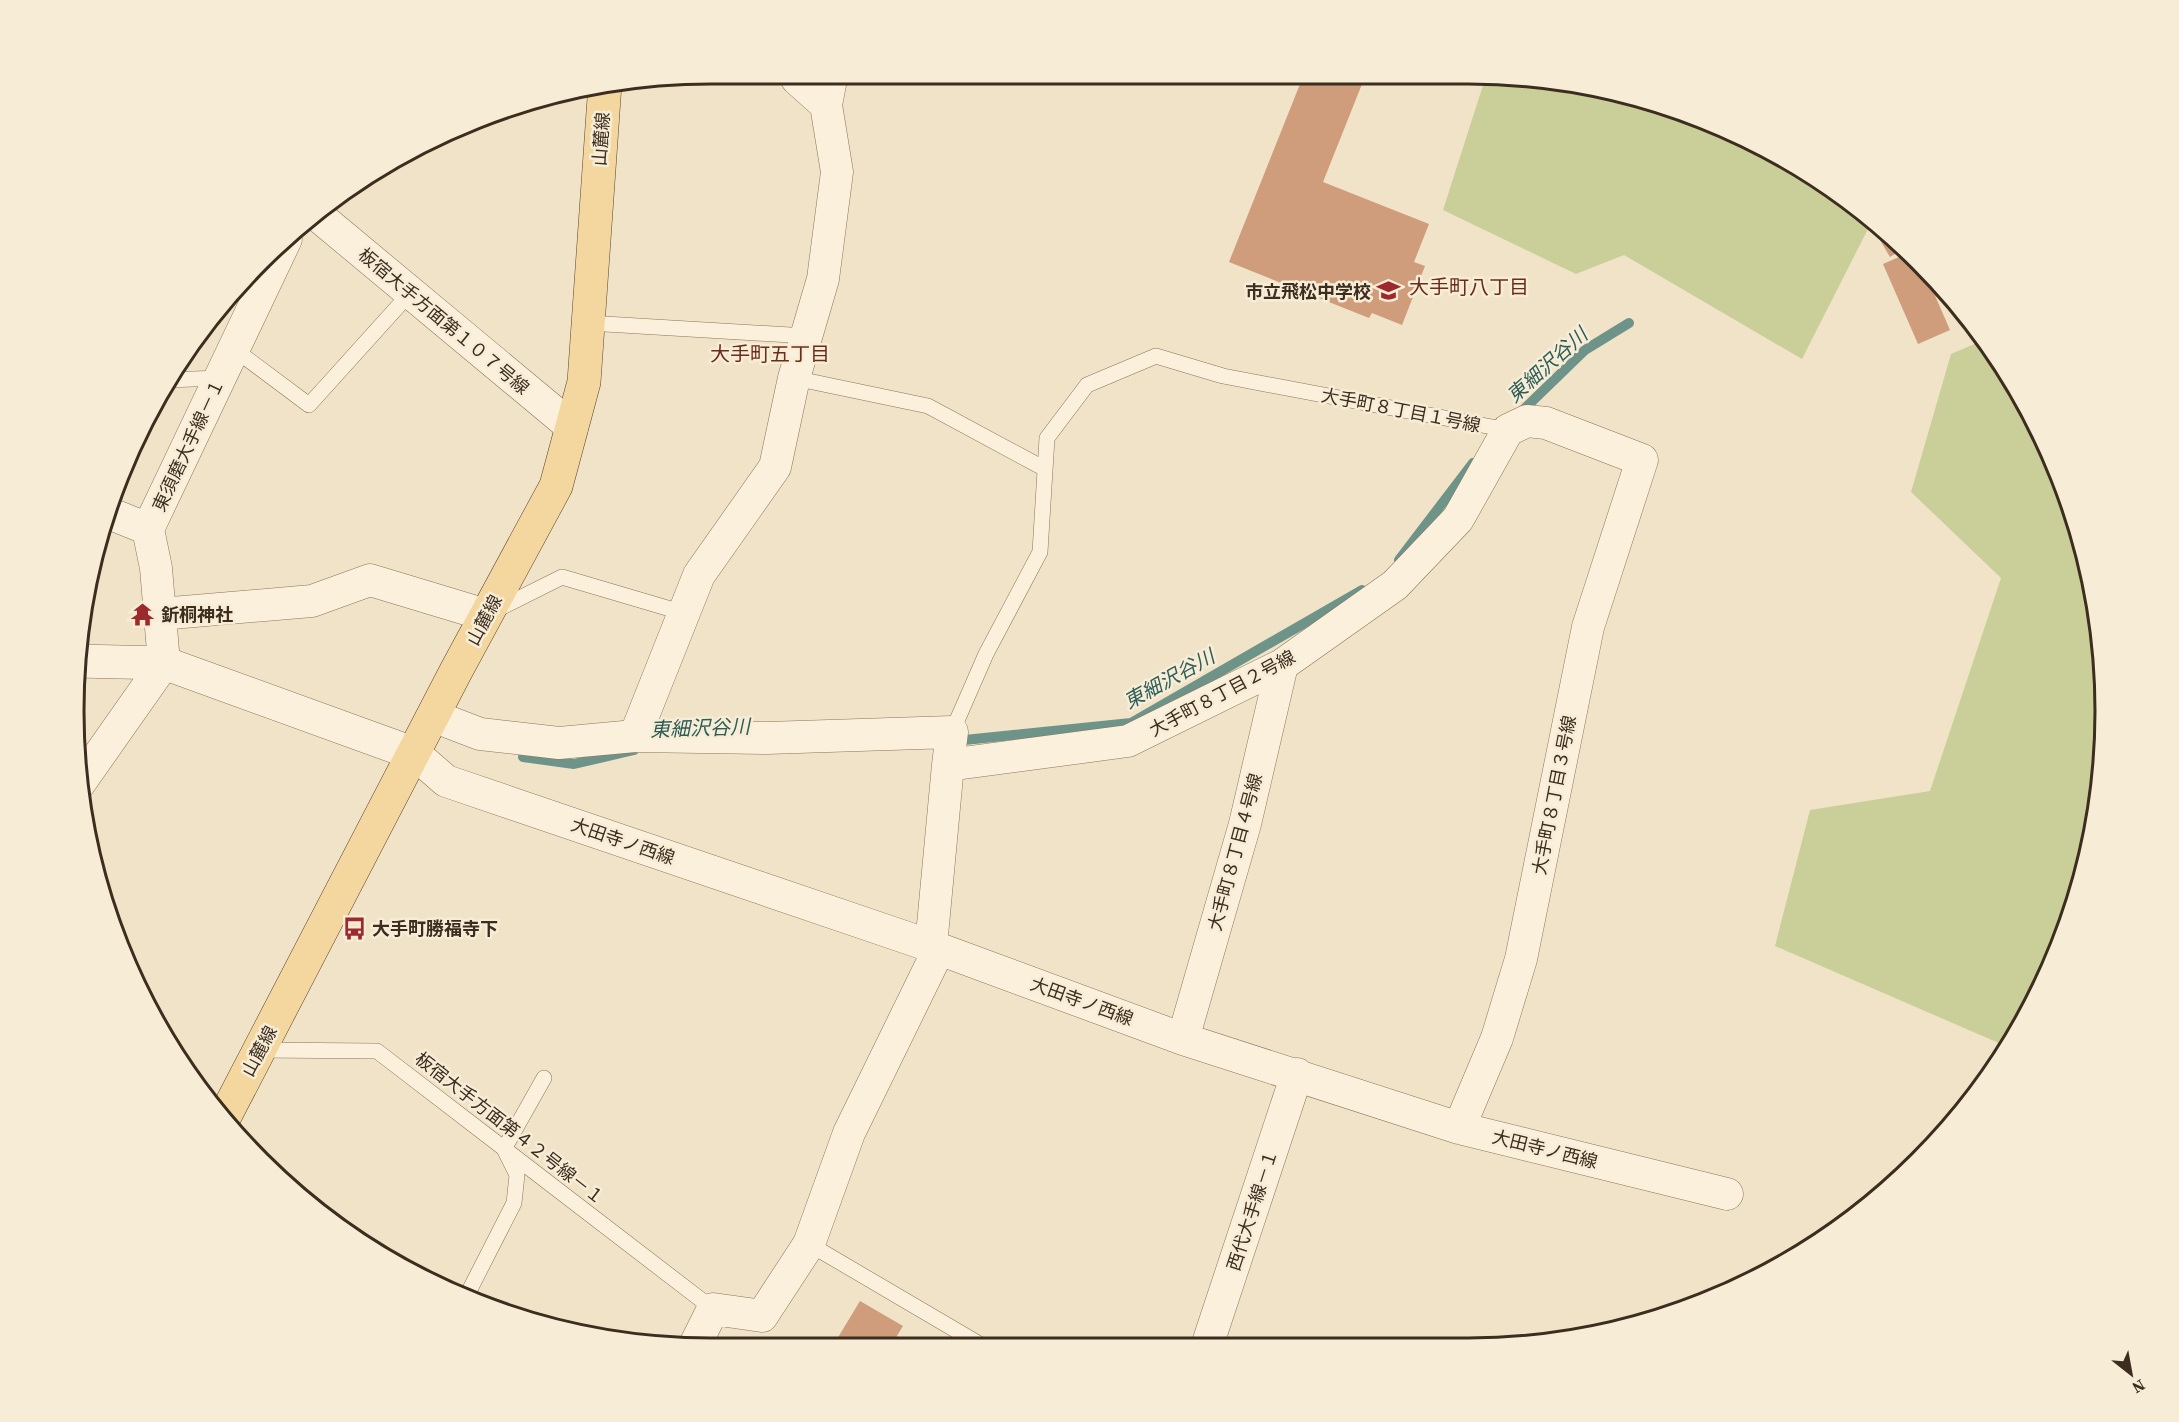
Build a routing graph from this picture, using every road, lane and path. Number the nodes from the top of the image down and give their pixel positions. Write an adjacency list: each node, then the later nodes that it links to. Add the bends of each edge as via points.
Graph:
1 (809, 84): 2 (street)
2 (828, 92): 8 (street, via 837,172 824,279)
3 (604, 93): 7 (main road, 山麓線)
4 (323, 219): 6 (street, 板宿大手方面第１０７号線)
5 (276, 261): 9 (street, 東須磨大手線－１)
6 (411, 292): 9 (lane, via 309,405); 13 (street, 板宿大手方面第１０７号線)
7 (588, 323): 8 (lane); 13 (main road, 山麓線, via 584,382)
8 (807, 336): 11 (street)
9 (234, 349): 10 (street, 東須磨大手線－１)
10 (220, 378): 12 (lane); 18 (street, 東須磨大手線－１)
11 (794, 378): 16 (lane, via 928,406); 19 (street, via 775,467 699,575)
12 (179, 380)
13 (572, 427): 21 (main road, 山麓線, via 556,486)
14 (1508, 430): 15 (street, 大手町８丁目１号線, via 1527,421 1546,423); 16 (lane, 大手町８丁目１号線, via 1223,376 1156,356 1087,385 1047,438); 24 (street, 大手町８丁目２号線, via 1458,519 1395,585)
15 (1642, 460): 36 (street, 大手町８丁目３号線, via 1588,627 1521,959 1497,1038)
16 (1045, 469): 27 (lane, via 1040,552 986,654)
17 (115, 516): 18 (street)
18 (148, 529): 20 (street, 東須磨大手線－１)
19 (684, 613): 21 (lane, via 562,577); 26 (street)
20 (160, 614): 21 (street, via 312,601 370,580); 23 (street, 東須磨大手線－１)
21 (486, 615): 25 (main road, 山麓線)
22 (86, 661): 23 (street)
23 (164, 663): 28 (street); 29 (street)
24 (1282, 665): 27 (street, 大手町８丁目２号線, via 1128,741); 31 (street, 大手町８丁目４号線, via 1245,824)
25 (433, 716): 26 (street, 大手町８丁目２号線, via 480,734 559,743); 28 (main road, 山麓線)
26 (635, 736): 27 (street, 大手町８丁目２号線, via 767,738)
27 (950, 749): 30 (street)
28 (415, 754): 30 (street, 大田寺ノ西線, via 446,781); 32 (main road, 山麓線)
29 (87, 773)
30 (935, 947): 31 (street, 大田寺ノ西線); 39 (street, via 849,1133)
31 (1183, 1039): 33 (street, 大田寺ノ西線)
32 (259, 1050): 35 (main road, 山麓線); 37 (lane, 板宿大手方面第４２号線－１, via 377,1051)
33 (1297, 1074): 36 (street, 大田寺ノ西線); 44 (street, 西代大手線－１)
34 (544, 1078): 37 (lane)
35 (228, 1110)
36 (1460, 1128): 38 (street, 大田寺ノ西線)
37 (504, 1149): 40 (lane, via 517,1175 514,1203); 41 (lane, 板宿大手方面第４２号線－１)
38 (1727, 1194)
39 (809, 1244): 41 (street, via 762,1316); 43 (lane)
40 (470, 1289)
41 (713, 1309): 42 (street)
42 (699, 1338)
43 (969, 1338)
44 (1210, 1338)

